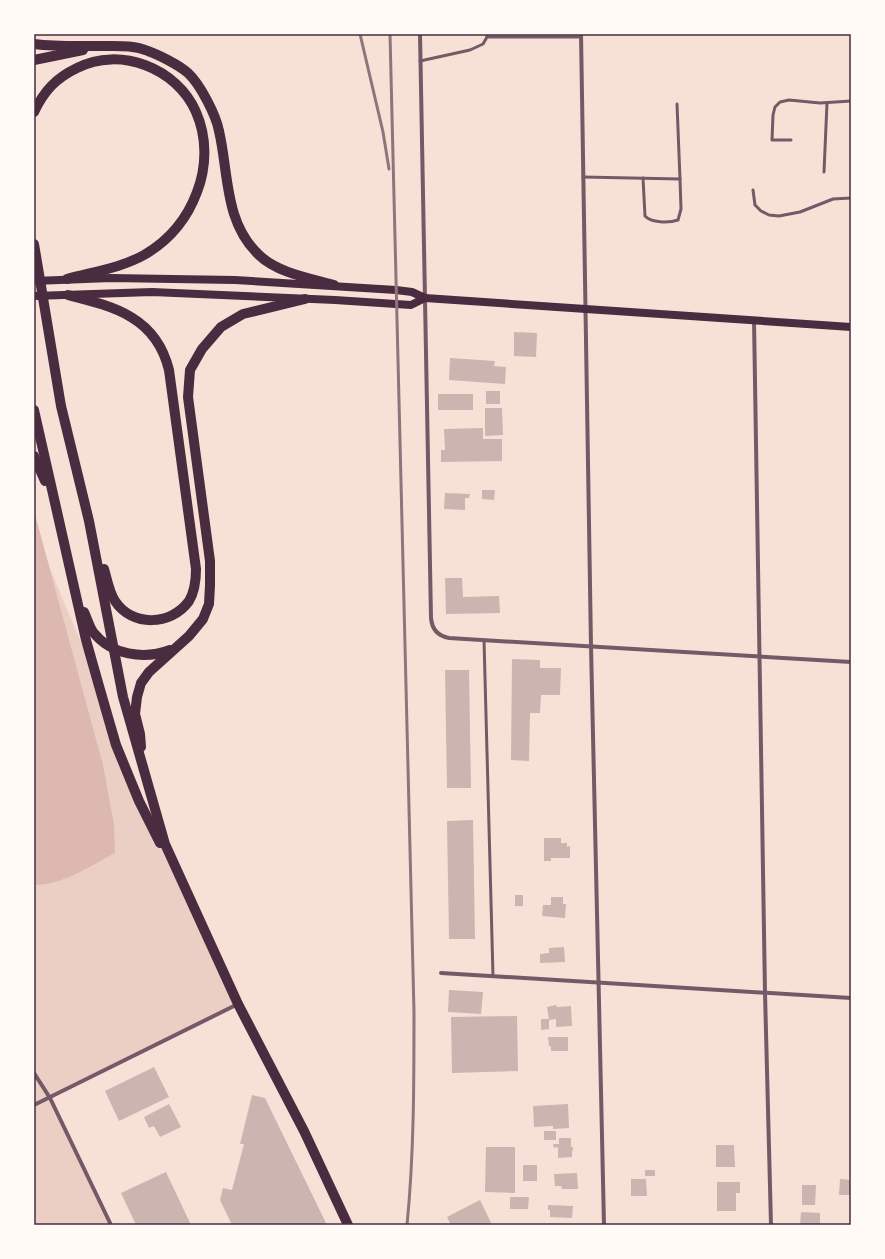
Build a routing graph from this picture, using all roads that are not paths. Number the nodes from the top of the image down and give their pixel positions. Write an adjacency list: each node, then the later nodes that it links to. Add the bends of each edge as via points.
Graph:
1 (420, 34): 7 (street)
2 (487, 36): 3 (lane); 7 (lane, via 483,44 470,50)
3 (581, 36): 14 (street)
4 (34, 44): 5 (main road)
5 (102, 46): 6 (main road); 22 (main road, via 130,46 148,50 166,58 188,73 212,108 219,130 229,199 234,216 248,244 260,256 276,266)
6 (34, 60)
7 (420, 62): 26 (street)
8 (851, 101): 9 (lane)
9 (826, 103): 12 (lane, via 789,100 775,106 772,115 772,140); 13 (lane)
10 (677, 104): 16 (lane)
11 (34, 112): 20 (main road, via 50,87 67,73 99,60 117,59 150,66 178,85 196,111 202,128 202,179 190,209 170,236 143,255 127,262)
12 (791, 140)
13 (824, 172)
14 (584, 177): 15 (lane); 27 (street)
15 (644, 178): 16 (lane); 16 (lane, via 645,216 650,220 672,222 678,220 682,209)
16 (680, 179)
17 (753, 190): 18 (lane, via 755,205 761,211 779,216 800,212 833,199)
18 (851, 198)
19 (34, 244): 33 (main road, via 61,406)
20 (66, 279): 21 (main road); 22 (main road, via 193,279)
21 (34, 281)
22 (334, 285): 26 (main road, via 412,292)
23 (68, 294): 24 (main road); 25 (main road, via 152,292); 33 (main road, via 117,309 142,324 162,348 170,376 196,569 193,593 183,608 167,618 146,621 127,613 111,593)
24 (34, 296)
25 (305, 298): 26 (main road, via 411,305); 38 (main road, via 243,314 221,327 202,349 190,370 188,397 210,561 210,585 203,619)
26 (425, 298): 27 (main road); 35 (street, via 430,618 434,629 443,637)
27 (586, 309): 28 (main road); 36 (street)
28 (754, 320): 29 (main road); 39 (street)
29 (851, 327)
30 (34, 410): 32 (main road)
31 (34, 456): 32 (main road)
32 (55, 506): 34 (main road)
33 (89, 521): 37 (main road)
34 (76, 596): 37 (main road, via 93,631); 42 (main road, via 116,745 139,801)
35 (484, 640): 36 (street); 44 (lane)
36 (591, 646): 39 (street); 45 (street)
37 (113, 647): 38 (main road, via 137,655 160,654); 41 (main road, via 123,697)
38 (176, 648): 41 (main road, via 149,672 141,683 137,696 135,714)
39 (760, 657): 40 (street); 46 (street)
40 (851, 662)
41 (143, 765): 42 (main road, via 165,844)
42 (222, 969): 48 (main road)
43 (441, 973): 44 (street)
44 (492, 976): 45 (street)
45 (599, 982): 46 (street); 54 (street)
46 (765, 993): 47 (street); 55 (street)
47 (851, 998)
48 (238, 1004): 50 (street); 53 (main road, via 304,1131)
49 (34, 1073): 50 (street)
50 (50, 1098): 51 (street); 52 (street)
51 (34, 1105)
52 (111, 1225)
53 (348, 1225)
54 (604, 1225)
55 (771, 1225)

